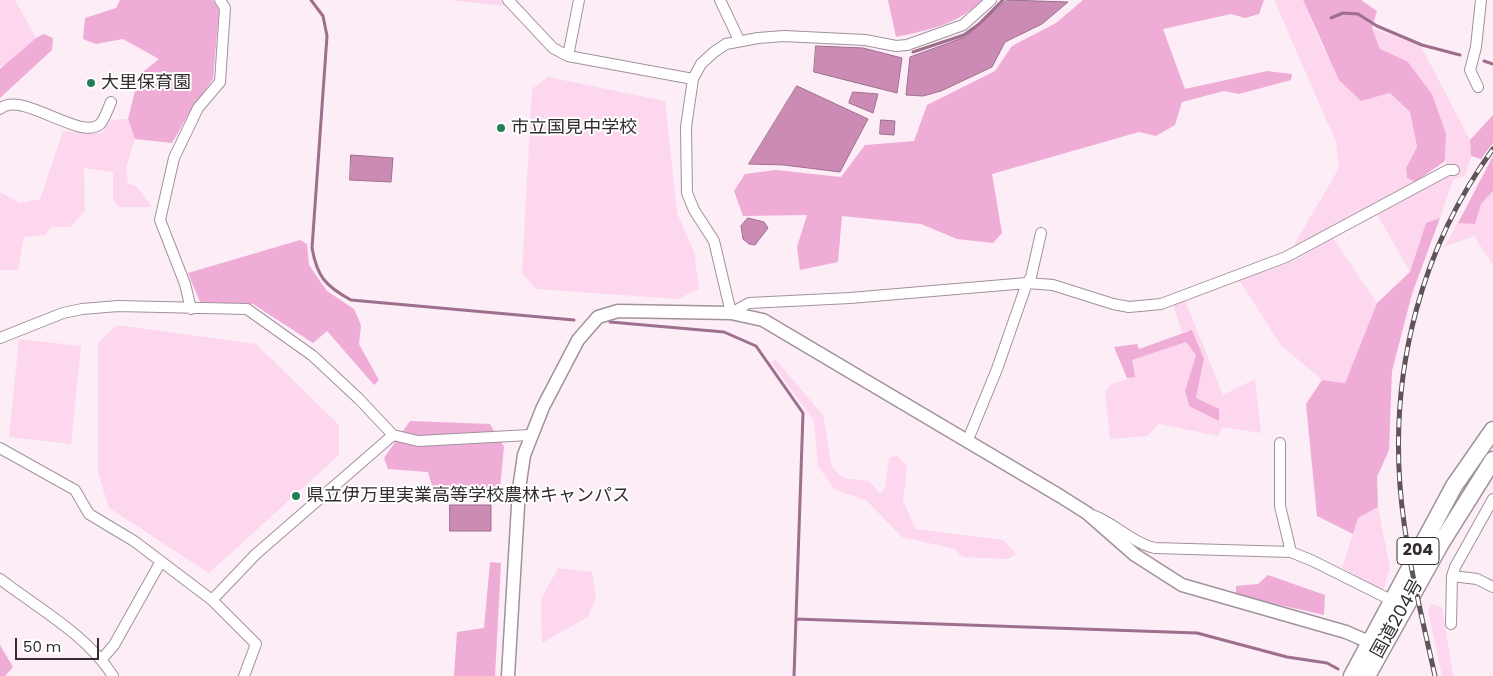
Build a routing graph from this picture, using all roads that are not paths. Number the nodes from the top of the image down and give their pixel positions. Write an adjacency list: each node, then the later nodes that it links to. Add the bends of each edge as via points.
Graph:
1 (220, 0): 16 (street, via 224,8 220,82 198,108 174,158 160,220 185,284)
2 (508, 0): 8 (street, via 553,48)
3 (579, 0): 8 (street)
4 (720, 0): 7 (street)
5 (991, 0): 7 (street, via 963,25 907,45 784,36)
6 (1481, 0): 10 (street, via 1470,70)
7 (739, 40): 9 (street, via 714,52 701,64)
8 (568, 56): 9 (street)
9 (694, 79): 17 (street, via 686,127 687,193 714,241)
10 (1478, 87)
11 (111, 102): 12 (street, via 101,123 96,126 75,127 46,113 12,104)
12 (0, 109)
13 (1454, 170): 15 (street, via 1448,170 1286,257 1161,304 1130,307 1053,285)
14 (1041, 233): 15 (street)
15 (1027, 283): 17 (street, via 749,303); 22 (street)
16 (191, 309): 18 (street, via 118,306 82,309); 20 (street, via 247,309 254,312 313,356)
17 (731, 313): 21 (street, via 630,310 608,312 598,317 578,340); 22 (street, via 763,320)
18 (0, 338)
19 (1493, 430): 34 (highway, 国道204号 / 204, via 1454,486)
20 (393, 435): 21 (street, via 418,441); 33 (street, via 256,554)
21 (530, 435): 40 (street, via 519,489)
22 (967, 442): 27 (street)
23 (1280, 443): 28 (street, via 1280,506)
24 (0, 448): 29 (street, via 75,490 89,514 134,541)
25 (1493, 460): 36 (highway, 国道204号 / 204)
26 (1493, 499): 30 (street)
27 (1086, 513): 28 (street, via 1109,521 1142,545 1155,548); 36 (street, via 1135,555 1182,585 1346,632)
28 (1291, 552): 34 (street)
29 (160, 563): 33 (street); 37 (street, via 114,645)
30 (1452, 576): 32 (street); 35 (street)
31 (0, 579): 37 (street, via 82,639)
32 (1493, 586)
33 (212, 600): 39 (street, via 256,644)
34 (1391, 600): 36 (highway, 国道204号 / 204)
35 (1451, 624)
36 (1376, 645): 41 (highway, 国道204号 / 204); 42 (highway, 国道204号 / 204)
37 (102, 659): 38 (street)
38 (113, 676)
39 (244, 676)
40 (508, 676)
41 (1352, 676)
42 (1366, 676)

